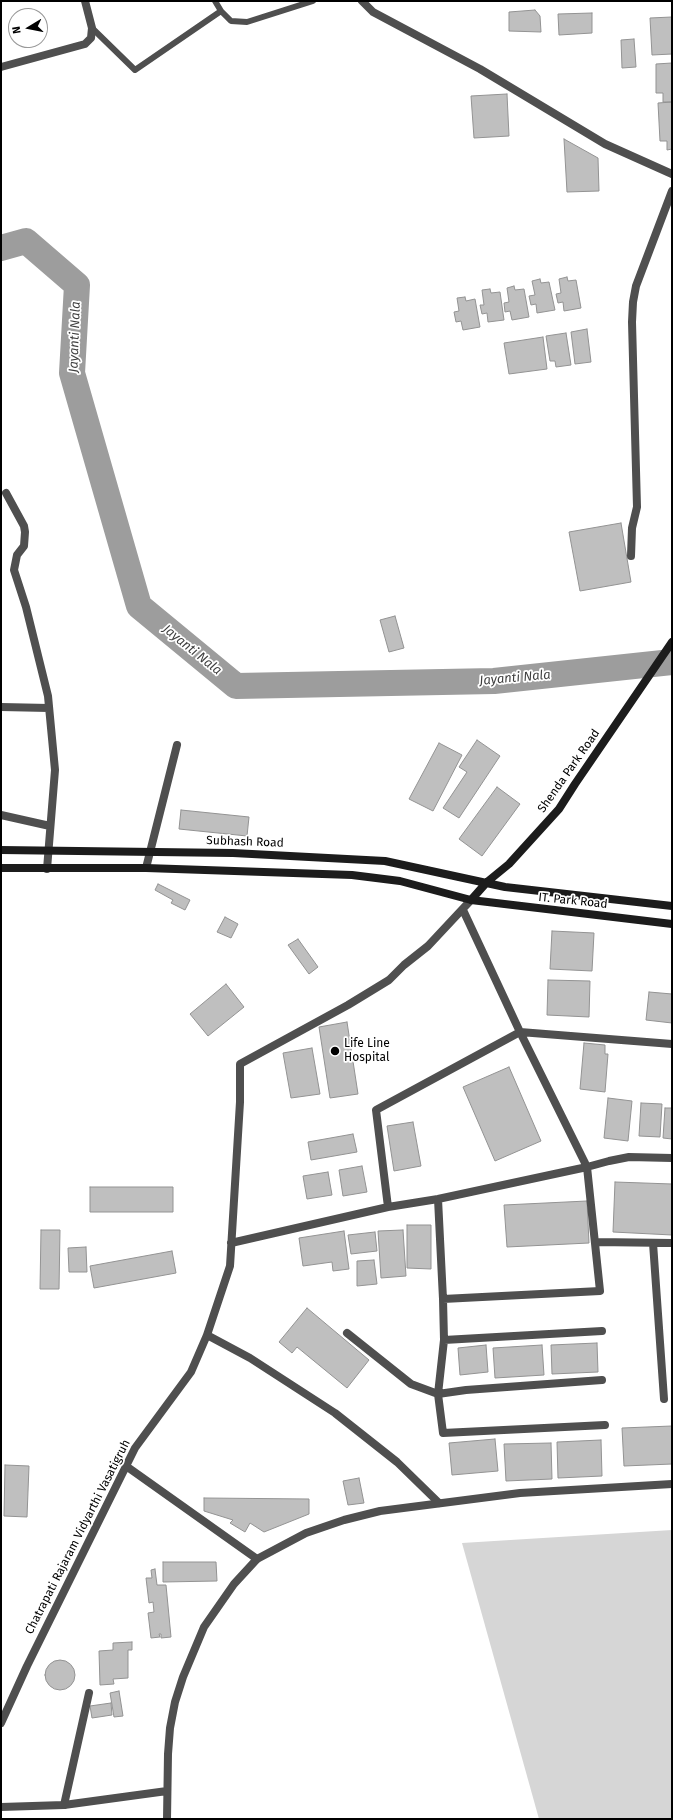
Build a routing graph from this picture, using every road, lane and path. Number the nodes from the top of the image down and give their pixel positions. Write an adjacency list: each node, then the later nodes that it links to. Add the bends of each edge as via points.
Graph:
1 (85, 1): 6 (street)
2 (215, 1): 5 (lane)
3 (313, 1): 5 (lane, via 247,22 231,21)
4 (362, 1): 8 (street, via 373,12 480,69 605,144)
5 (221, 12): 6 (lane, via 136,70)
6 (92, 28): 7 (street, via 91,38 86,44)
7 (1, 67)
8 (672, 174)
9 (672, 191): 11 (street, via 636,286 633,302 637,507 632,528)
10 (6, 493): 14 (street, via 24,526 24,546 17,555 14,570 40,657)
11 (631, 556)
12 (670, 646): 24 (main road, Shenda Park Road, via 559,809 509,864)
13 (1, 707): 14 (street)
14 (49, 708): 17 (street, via 55,770)
15 (177, 745): 20 (street)
16 (1, 815): 17 (street)
17 (50, 826): 19 (street)
18 (1, 850): 19 (main road, Subhash Road)
19 (47, 850): 20 (main road, Subhash Road); 23 (street)
20 (150, 851): 22 (street); 24 (main road, Subhash Road, via 385,861)
21 (1, 868): 23 (main road)
22 (146, 868): 23 (main road); 25 (main road, via 352,874 395,880)
23 (46, 869)
24 (487, 882): 25 (main road, Shenda Park Road); 26 (main road, IT. Park Road, via 513,888)
25 (471, 900): 27 (street, Chatrapati Rajaram Vidyarthi Vasatigruh); 28 (main road, IT. Park Road)
26 (672, 906)
27 (463, 910): 29 (street); 36 (street, Chatrapati Rajaram Vidyarthi Vasatigruh, via 428,946 389,980 240,1064)
28 (672, 924)
29 (520, 1032): 30 (street); 32 (street); 34 (street, via 376,1110)
30 (672, 1044)
31 (672, 1158): 32 (street, via 629,1157)
32 (587, 1167): 33 (street); 35 (street)
33 (438, 1198): 34 (street); 39 (street)
34 (388, 1206): 36 (street)
35 (596, 1242): 37 (street); 39 (street, via 600,1290)
36 (231, 1243): 42 (street, Chatrapati Rajaram Vidyarthi Vasatigruh, via 230,1266)
37 (653, 1243): 38 (street); 46 (street)
38 (672, 1243)
39 (443, 1299): 43 (street)
40 (602, 1330): 43 (street)
41 (347, 1333): 45 (street, via 411,1384)
42 (207, 1335): 48 (street, Chatrapati Rajaram Vidyarthi Vasatigruh, via 191,1372 135,1448); 50 (street, via 250,1358 335,1413 386,1452)
43 (444, 1340): 45 (street)
44 (602, 1380): 45 (street)
45 (438, 1394): 47 (street, via 443,1432)
46 (664, 1400)
47 (605, 1425)
48 (126, 1466): 51 (street); 53 (street, Chatrapati Rajaram Vidyarthi Vasatigruh)
49 (672, 1484): 50 (street, via 520,1493)
50 (439, 1503): 51 (street, via 393,1509 344,1520 306,1533)
51 (258, 1559): 54 (street, via 234,1584 204,1627 193,1650 175,1702 170,1728)
52 (89, 1693): 55 (street)
53 (1, 1723)
54 (167, 1791): 55 (street); 57 (street)
55 (64, 1805): 56 (street)
56 (1, 1807)
57 (167, 1819)

